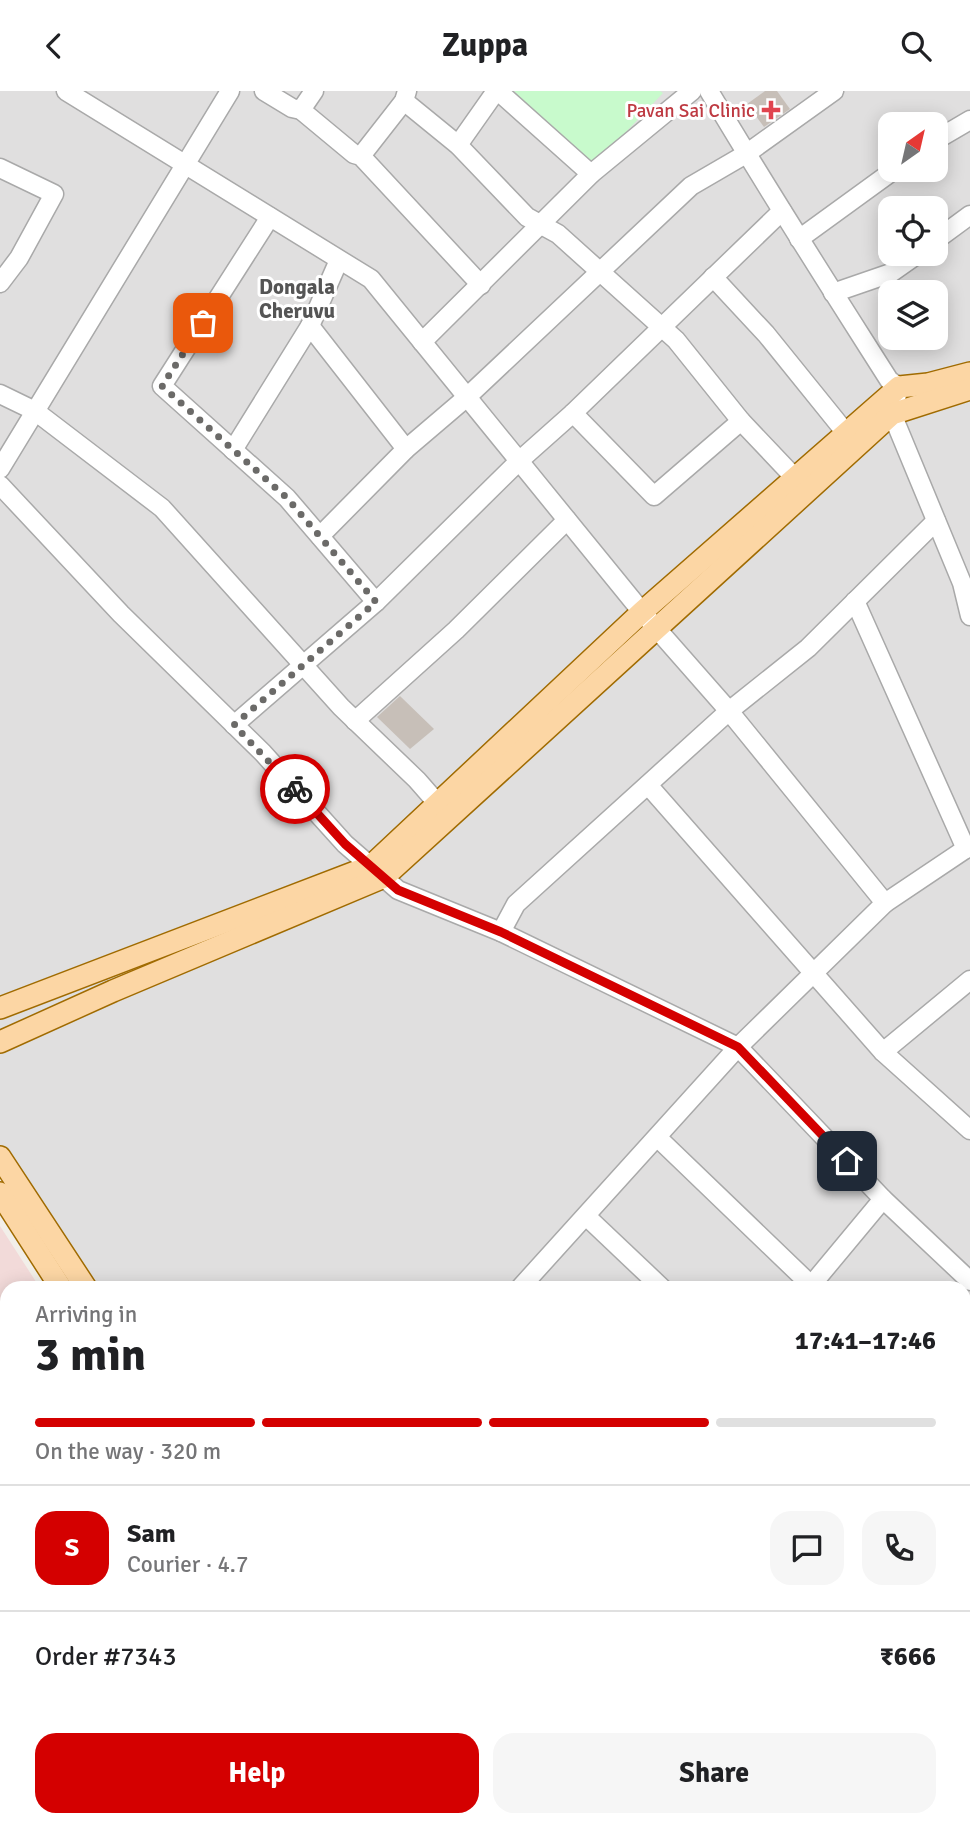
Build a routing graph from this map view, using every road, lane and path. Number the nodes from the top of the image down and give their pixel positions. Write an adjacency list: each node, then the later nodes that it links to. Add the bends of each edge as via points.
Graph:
1 (66, 91): 16 (street)
2 (230, 91): 16 (street)
3 (264, 91): 10 (street)
4 (314, 91): 10 (street)
5 (497, 91): 13 (street); 18 (street)
6 (692, 91): 18 (street)
7 (709, 91): 14 (street)
8 (834, 91): 14 (street)
9 (405, 96): 13 (street); 15 (street)
10 (301, 110): 15 (street)
11 (970, 120): 12 (street)
12 (948, 133)
13 (458, 145): 23 (street, via 527,217)
14 (746, 153): 20 (street); 28 (street, via 691,186)
15 (361, 156): 31 (street)
16 (184, 164): 22 (street); 41 (street)
17 (1, 171): 30 (street, via 54,194)
18 (591, 174): 23 (street)
19 (878, 182): 25 (street)
20 (782, 211): 25 (street); 29 (street)
21 (970, 215): 24 (street)
22 (270, 217): 26 (street); 47 (street, via 162,386)
23 (541, 225): 28 (street, via 558,234); 31 (street)
24 (948, 231)
25 (799, 239): 32 (street)
26 (340, 260): 33 (street); 35 (street, via 370,279)
27 (901, 266): 32 (street)
28 (601, 273): 34 (street); 40 (street)
29 (713, 277): 34 (street); 45 (street)
30 (0, 283)
31 (481, 285): 35 (street)
32 (833, 293): 37 (street, via 889,380)
33 (310, 326): 46 (street); 47 (street)
34 (661, 328): 42 (street); 44 (street, via 676,339)
35 (422, 342): 40 (street)
36 (970, 373): 37 (main road)
37 (899, 387): 43 (street); 45 (main road)
38 (970, 389): 43 (main road)
39 (0, 394): 41 (street)
40 (467, 397): 46 (street); 48 (street)
41 (34, 411): 49 (street); 59 (street, via 162,508)
42 (573, 413): 44 (street, via 654,496); 48 (street)
43 (892, 414): 53 (street); 58 (main road)
44 (741, 421): 50 (street)
45 (846, 433): 50 (main road)
46 (406, 449): 54 (street)
47 (233, 450): 54 (street, via 287,498)
48 (519, 461): 52 (street); 56 (street)
49 (0, 468)
50 (795, 478): 58 (main road)
51 (0, 485): 62 (street)
52 (567, 520): 58 (street); 61 (street)
53 (936, 521): 55 (street); 57 (street, via 962,583)
54 (320, 536): 56 (street)
55 (855, 601): 60 (street, via 808,648); 65 (street)
56 (376, 602): 59 (street)
57 (970, 616)
58 (649, 620): 60 (street); 64 (main road); 66 (main road)
59 (302, 665): 61 (street); 62 (street)
60 (729, 712): 63 (street); 67 (street)
61 (355, 721): 64 (street)
62 (234, 725): 66 (street, via 345,844)
63 (648, 785): 68 (street, via 516,904); 69 (street)
64 (438, 804): 66 (main road)
65 (968, 847): 67 (street)
66 (377, 871): 68 (street, via 398,890); 71 (main road); 72 (main road)
67 (886, 903): 69 (street)
68 (501, 932): 73 (street)
69 (814, 973): 73 (street); 74 (street)
70 (970, 980): 74 (street)
71 (0, 1009)
72 (0, 1042)
73 (738, 1047): 76 (street); 79 (street)
74 (883, 1052): 75 (street)
75 (970, 1130)
76 (658, 1138): 80 (street); 85 (street)
77 (0, 1157): 82 (main road)
78 (0, 1193): 81 (main road)
79 (883, 1199): 86 (street); 87 (street)
80 (586, 1216): 83 (street); 84 (street)
81 (57, 1281)
82 (81, 1281)
83 (526, 1281)
84 (655, 1281)
85 (805, 1281)
86 (816, 1281)
87 (970, 1281)

